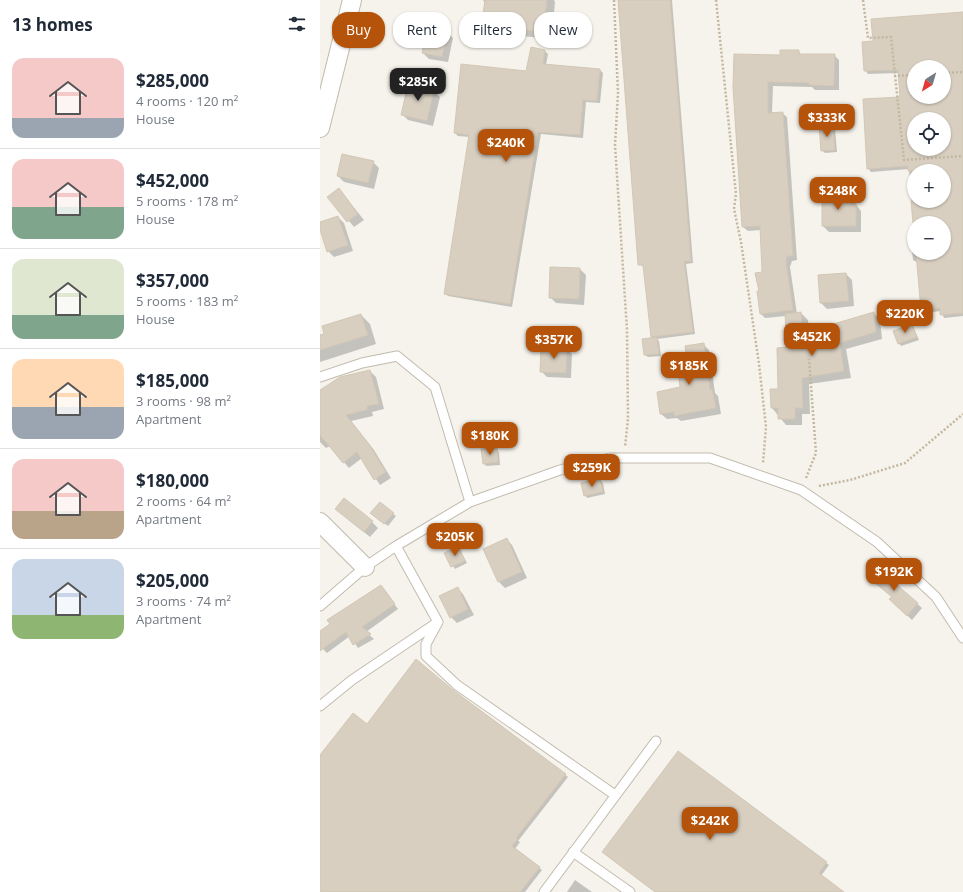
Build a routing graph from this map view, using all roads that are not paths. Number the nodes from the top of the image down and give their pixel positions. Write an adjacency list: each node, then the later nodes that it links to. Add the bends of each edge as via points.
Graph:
1 (352, 0): 2 (street)
2 (320, 128)
3 (320, 377): 4 (lane, via 362,363 397,356 435,387)
4 (470, 502): 6 (lane); 10 (lane, via 560,470 610,458 710,458 801,490 877,542 936,597)
5 (320, 522): 7 (street)
6 (396, 546): 7 (lane); 9 (lane)
7 (365, 567): 8 (lane)
8 (320, 606)
9 (438, 622): 11 (lane, via 352,680); 13 (lane, via 426,644 426,656 457,685)
10 (963, 638)
11 (320, 706)
12 (656, 741): 13 (lane)
13 (615, 795): 14 (lane)
14 (574, 852): 15 (lane); 16 (lane)
15 (544, 892)
16 (630, 892)

